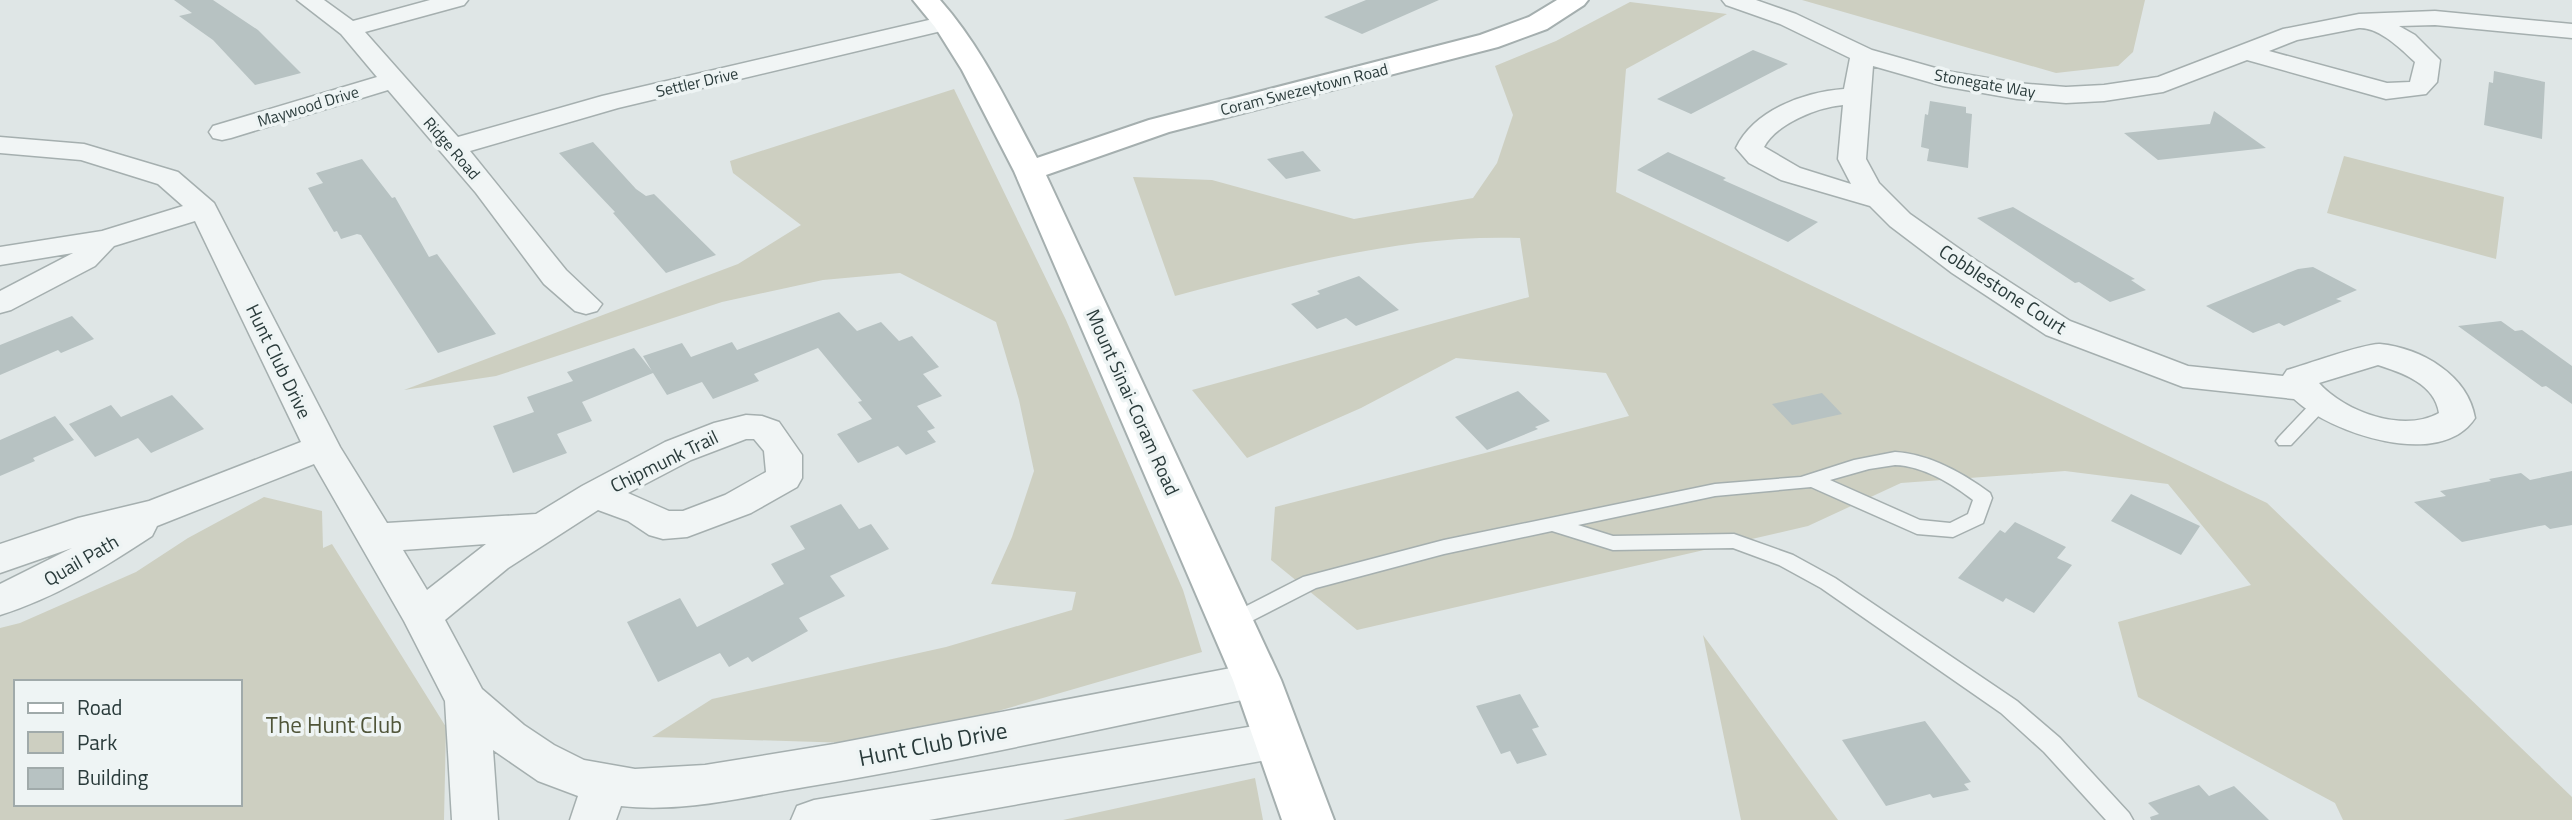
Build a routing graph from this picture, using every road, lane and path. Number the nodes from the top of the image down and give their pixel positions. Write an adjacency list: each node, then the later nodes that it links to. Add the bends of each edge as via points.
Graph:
1 (309, 0): 11 (street, Ridge Road)
2 (456, 0): 11 (street)
3 (926, 0): 9 (main road, Mount Sinai-Coram Road)
4 (1574, 0): 20 (main road, Coram Swezeytown Road, via 1538,23 1489,41 1159,126)
5 (1734, 0): 14 (street, Stonegate Way, via 1788,19)
6 (2471, 0): 10 (street, Stonegate Way, via 2512,14)
7 (2414, 9): 8 (street, Stonegate Way); 10 (street, Stonegate Way, via 2435,18)
8 (2370, 21): 13 (street, Stonegate Way, via 2291,34); 13 (street, via 2406,40 2428,60 2424,82 2417,89 2386,91)
9 (946, 23): 19 (street, Settler Drive, via 611,102); 20 (main road, Mount Sinai-Coram Road)
10 (2530, 26): 12 (street, Stonegate Way)
11 (349, 29): 15 (street, Ridge Road)
12 (2572, 31)
13 (2242, 51): 14 (street, Stonegate Way, via 2163,84 2066,95 1942,78)
14 (1863, 55): 16 (street, Cobblestone Court)
15 (394, 80): 17 (street, Maywood Drive); 19 (street, Ridge Road)
16 (1857, 97): 21 (street, Cobblestone Court, via 1852,159); 21 (street, via 1830,96 1795,108 1753,139 1750,148 1770,163 1832,189)
17 (222, 132)
18 (0, 145): 22 (street, Hunt Club Drive, via 84,152 168,178)
19 (450, 148): 26 (street, Ridge Road, via 555,277)
20 (1029, 171): 39 (main road, Mount Sinai-Coram Road)
21 (1880, 200): 27 (street, Cobblestone Court, via 1900,220 2058,328 2183,376)
22 (204, 209): 23 (street); 29 (street, Hunt Club Drive)
23 (106, 239): 24 (street); 25 (street, via 84,260)
24 (0, 256)
25 (0, 303)
26 (586, 304)
27 (2311, 397): 28 (lane)
28 (2285, 441)
29 (322, 447): 32 (street, Quail Path); 35 (street, Hunt Club Drive)
30 (1812, 480): 30 (lane, via 1850,467 1904,459 1969,485 1983,498 1976,518 1953,530 1917,527); 33 (lane, via 1715,490)
31 (595, 495): 34 (street, Chipmunk Trail)
32 (158, 512): 36 (street, Quail Path, via 78,532); 37 (street, Quail Path, via 102,550)
33 (1551, 525): 39 (lane, via 1310,582); 47 (lane, via 1614,543 1734,541 1786,560 1828,583 2010,707)
34 (544, 527): 35 (street); 38 (street, Chipmunk Trail, via 494,558)
35 (375, 538): 38 (street, Hunt Club Drive)
36 (0, 559)
37 (0, 600)
38 (422, 617): 41 (street, Hunt Club Drive)
39 (1232, 623): 40 (main road, Mount Sinai-Coram Road)
40 (1257, 680): 42 (main road, Mount Sinai-Coram Road); 43 (street, Hunt Club Drive, via 833,764 683,786 622,787)
41 (467, 701): 43 (street, Hunt Club Drive, via 516,746 590,781); 44 (street, Hunt Club Drive)
42 (1278, 740): 45 (street); 46 (main road, Mount Sinai-Coram Road)
43 (600, 802)
44 (475, 820)
45 (814, 820)
46 (1308, 820)
47 (2121, 820)

